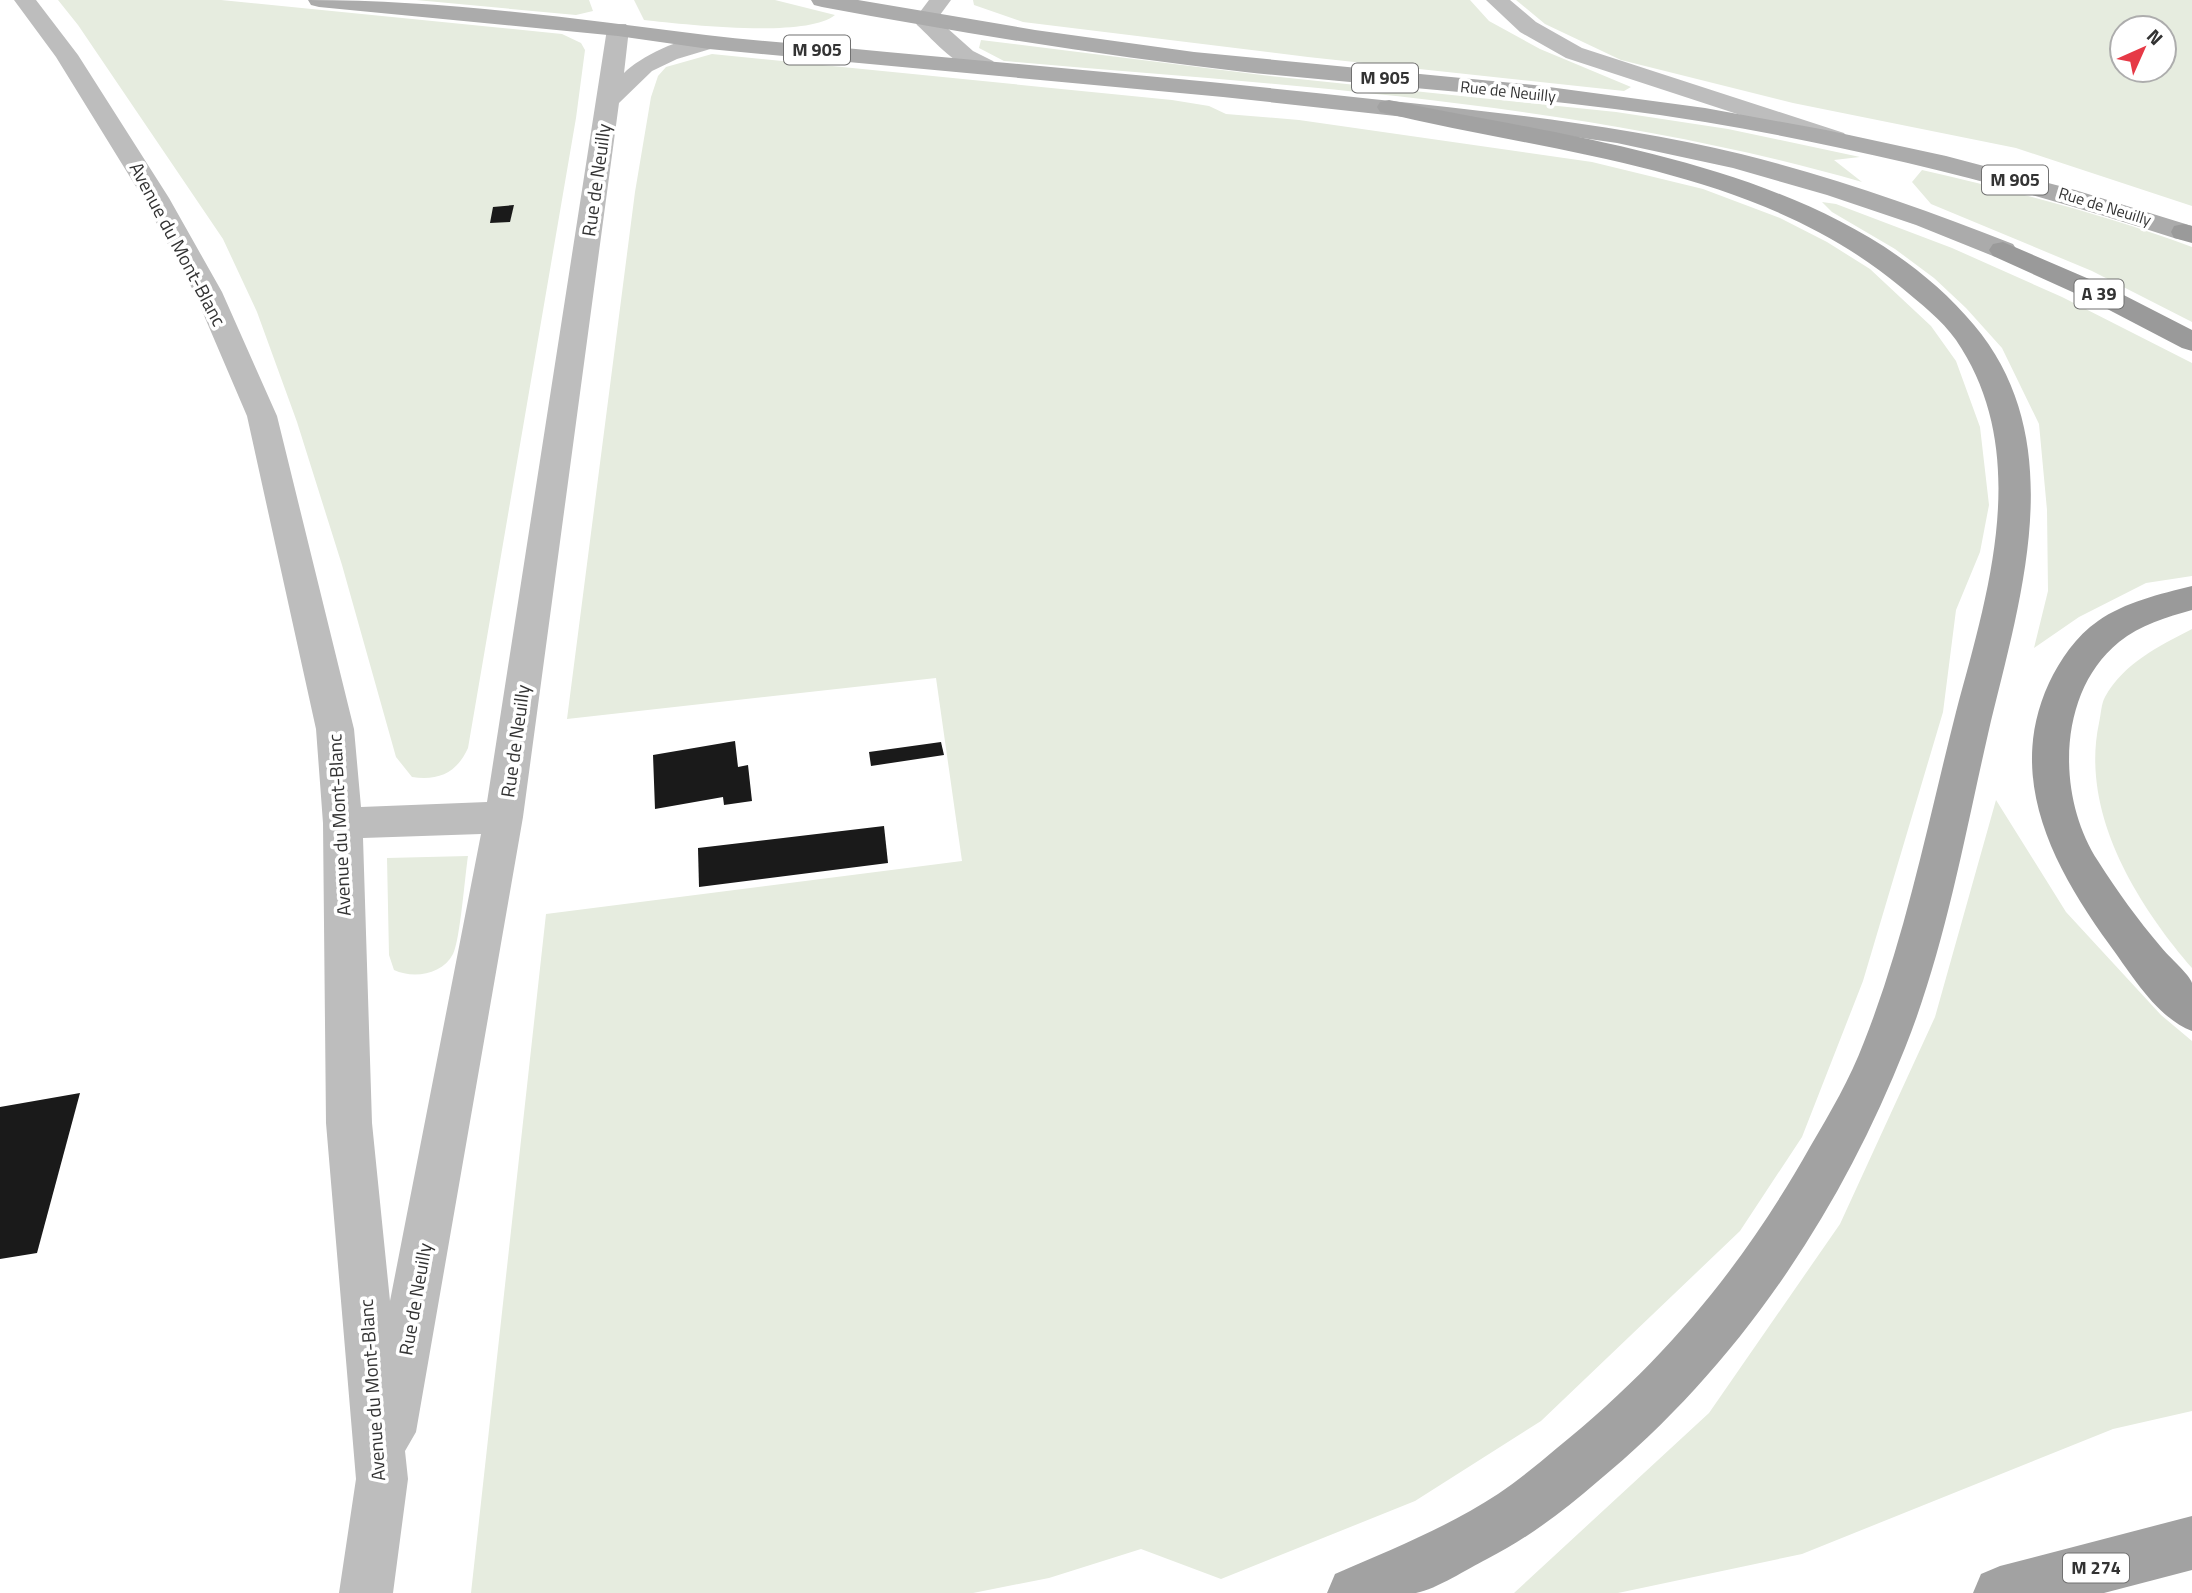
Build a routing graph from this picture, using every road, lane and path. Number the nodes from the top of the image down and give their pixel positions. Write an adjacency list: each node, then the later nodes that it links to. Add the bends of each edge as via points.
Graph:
1 (25, 0): 19 (main road, Avenue du Mont-Blanc, via 66,55 156,198 208,292 262,416 335,729)
2 (319, 0): 6 (main road, M 905)
3 (822, 0): 7 (main road, Rue de Neuilly / M 905)
4 (940, 0): 7 (main road)
5 (1497, 0): 13 (main road, via 1528,27 1574,53)
6 (616, 17): 8 (main road, M 905); 11 (main road, Rue de Neuilly)
7 (925, 19): 9 (main road); 10 (main road, via 965,56); 13 (main road, Rue de Neuilly / M 905, via 1232,63 1571,97)
8 (709, 42): 9 (main road, M 905); 11 (main road, via 645,66)
9 (746, 44): 10 (main road, M 905)
10 (985, 66): 12 (main road, M 905)
11 (607, 101): 18 (main road, Rue de Neuilly)
12 (1389, 107): 15 (main road, M 905, via 1617,136 1737,161 1925,219); 24 (highway, via 1699,175 1788,206 1844,233 1910,279 1969,339 1999,396 2014,442 2017,486 2003,598 1922,928 1893,1025 1860,1101 1785,1237 1743,1298 1678,1375 1600,1449 1514,1515)
13 (1844, 141): 14 (main road, Rue de Neuilly / M 905, via 2032,184)
14 (2189, 233)
15 (2003, 250): 16 (highway, A 39)
16 (2192, 342)
17 (2192, 598): 20 (highway, via 2116,626 2076,666 2059,699 2051,763 2057,806 2070,848 2125,935)
18 (504, 817): 19 (main road); 21 (main road, Rue de Neuilly)
19 (343, 822): 21 (main road, Avenue du Mont-Blanc, via 349,1123)
20 (2192, 1012)
21 (382, 1479): 23 (main road, Avenue du Mont-Blanc)
22 (2192, 1543): 25 (highway, M 274)
23 (366, 1593)
24 (1354, 1593)
25 (2000, 1593)

